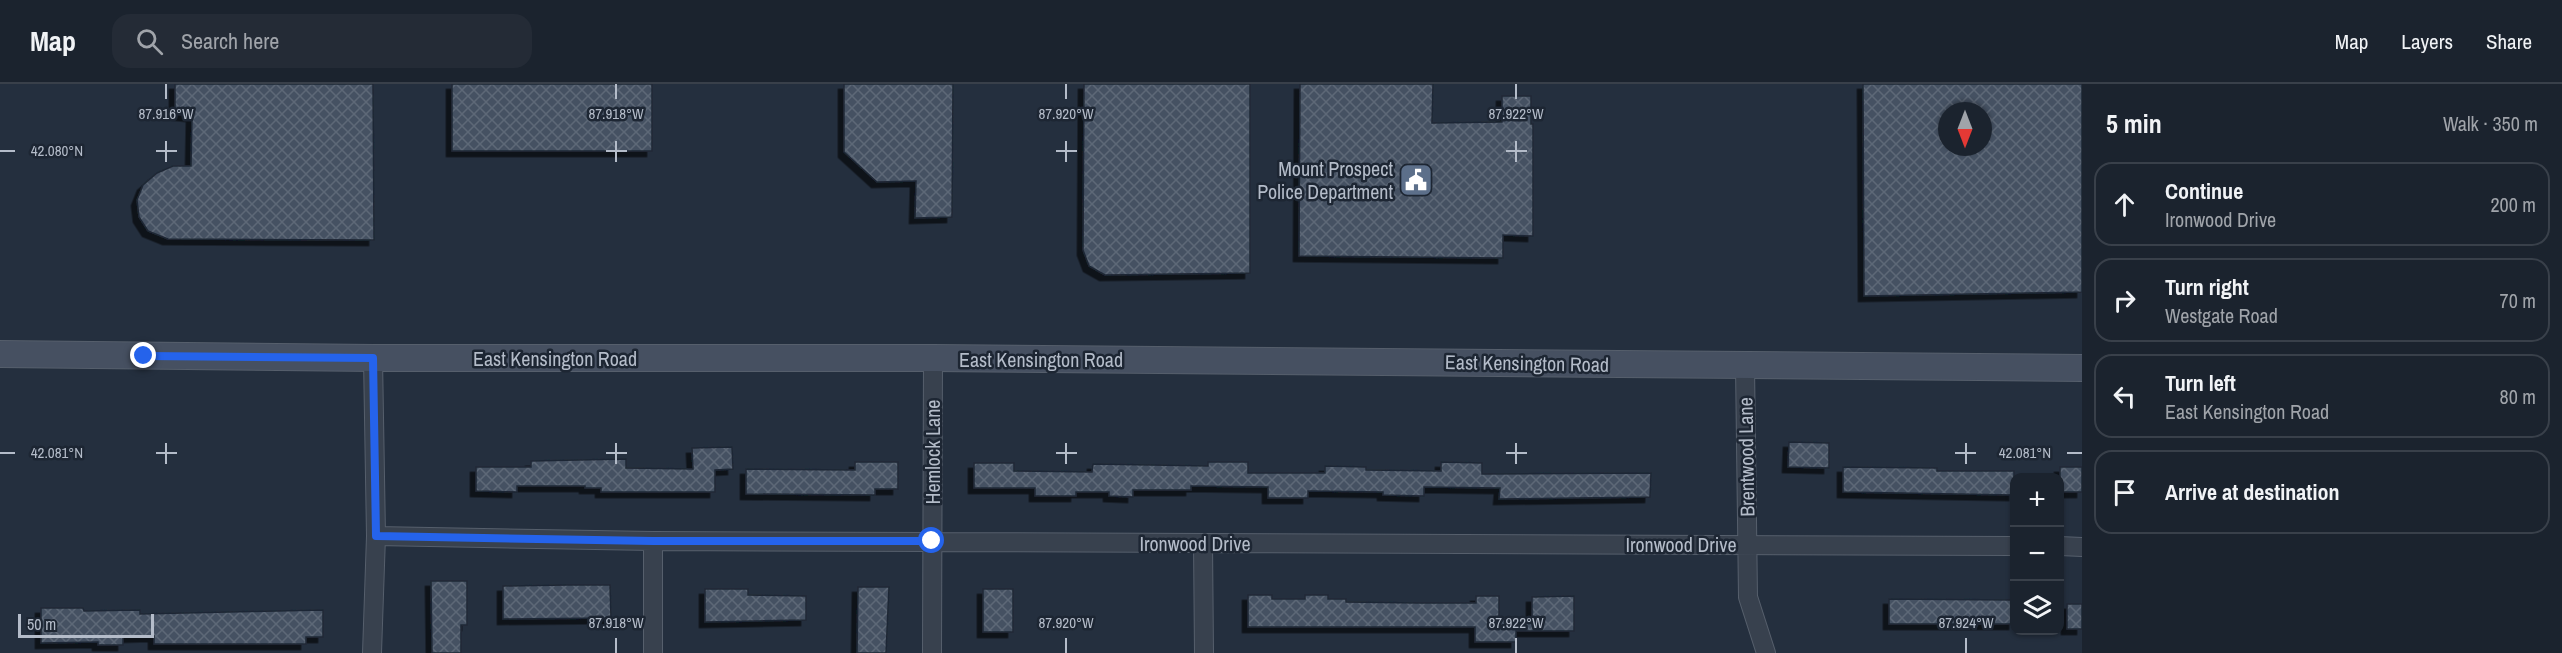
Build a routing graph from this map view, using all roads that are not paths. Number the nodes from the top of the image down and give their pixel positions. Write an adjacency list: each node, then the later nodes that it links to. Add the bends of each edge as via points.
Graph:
1 (0, 354): 2 (main road, East Kensington Road)
2 (373, 358): 3 (main road, East Kensington Road); 6 (street)
3 (933, 358): 4 (main road, East Kensington Road); 8 (street, Hemlock Lane)
4 (1745, 366): 5 (main road, East Kensington Road); 10 (street, Brentwood Lane)
5 (2082, 368)
6 (376, 536): 7 (street, Ironwood Drive); 14 (street)
7 (653, 541): 8 (street, Ironwood Drive); 15 (street)
8 (932, 541): 9 (street, Ironwood Drive); 16 (street, Hemlock Lane)
9 (1203, 543): 10 (street, Ironwood Drive); 17 (street)
10 (1747, 544): 11 (street, Ironwood Drive); 18 (street, Brentwood Lane, via 1748,597)
11 (2010, 546)
12 (2064, 546): 13 (street)
13 (2082, 546)
14 (372, 653)
15 (653, 653)
16 (932, 653)
17 (1204, 653)
18 (1766, 653)

